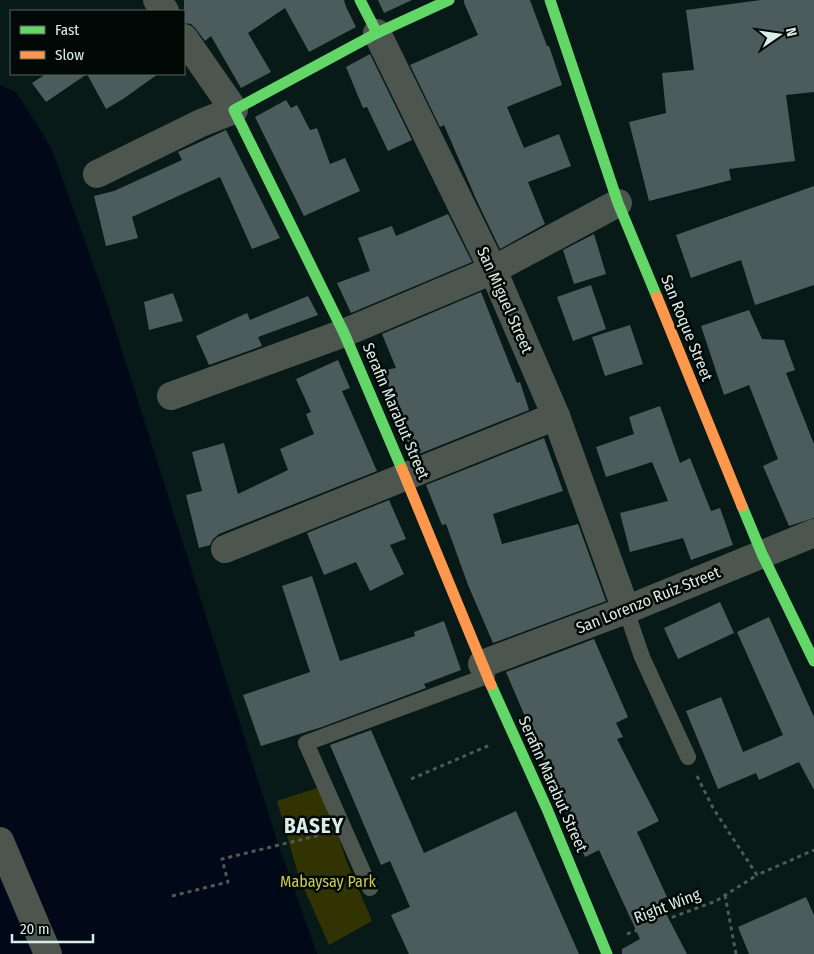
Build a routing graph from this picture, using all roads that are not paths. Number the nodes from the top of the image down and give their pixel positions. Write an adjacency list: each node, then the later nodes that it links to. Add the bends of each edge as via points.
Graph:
1 (360, 0): 4 (street, San Miguel Street)
2 (449, 0): 4 (street)
3 (550, 0): 8 (street, San Roque Street)
4 (377, 33): 6 (street); 9 (street, San Miguel Street)
5 (185, 39): 6 (street)
6 (234, 110): 7 (street, via 201,122); 10 (street, Serafin Marabut Street)
7 (97, 174)
8 (618, 203): 9 (street); 16 (street, San Roque Street)
9 (493, 270): 10 (street); 12 (street, San Miguel Street)
10 (344, 333): 11 (street); 13 (street, Serafin Marabut Street)
11 (171, 396)
12 (556, 416): 13 (street); 17 (street, San Miguel Street)
13 (406, 477): 15 (street); 19 (street, Serafin Marabut Street)
14 (814, 533): 16 (street, San Lorenzo Ruiz Street)
15 (225, 549)
16 (762, 554): 17 (street, San Lorenzo Ruiz Street); 18 (street, San Roque Street)
17 (626, 610): 19 (street, San Lorenzo Ruiz Street); 20 (lane, via 642,657)
18 (814, 661)
19 (484, 670): 22 (lane, via 306,743); 24 (street, Serafin Marabut Street, via 547,809)
20 (688, 757)
21 (0, 841): 23 (street)
22 (370, 888)
23 (48, 954)
24 (607, 954)

